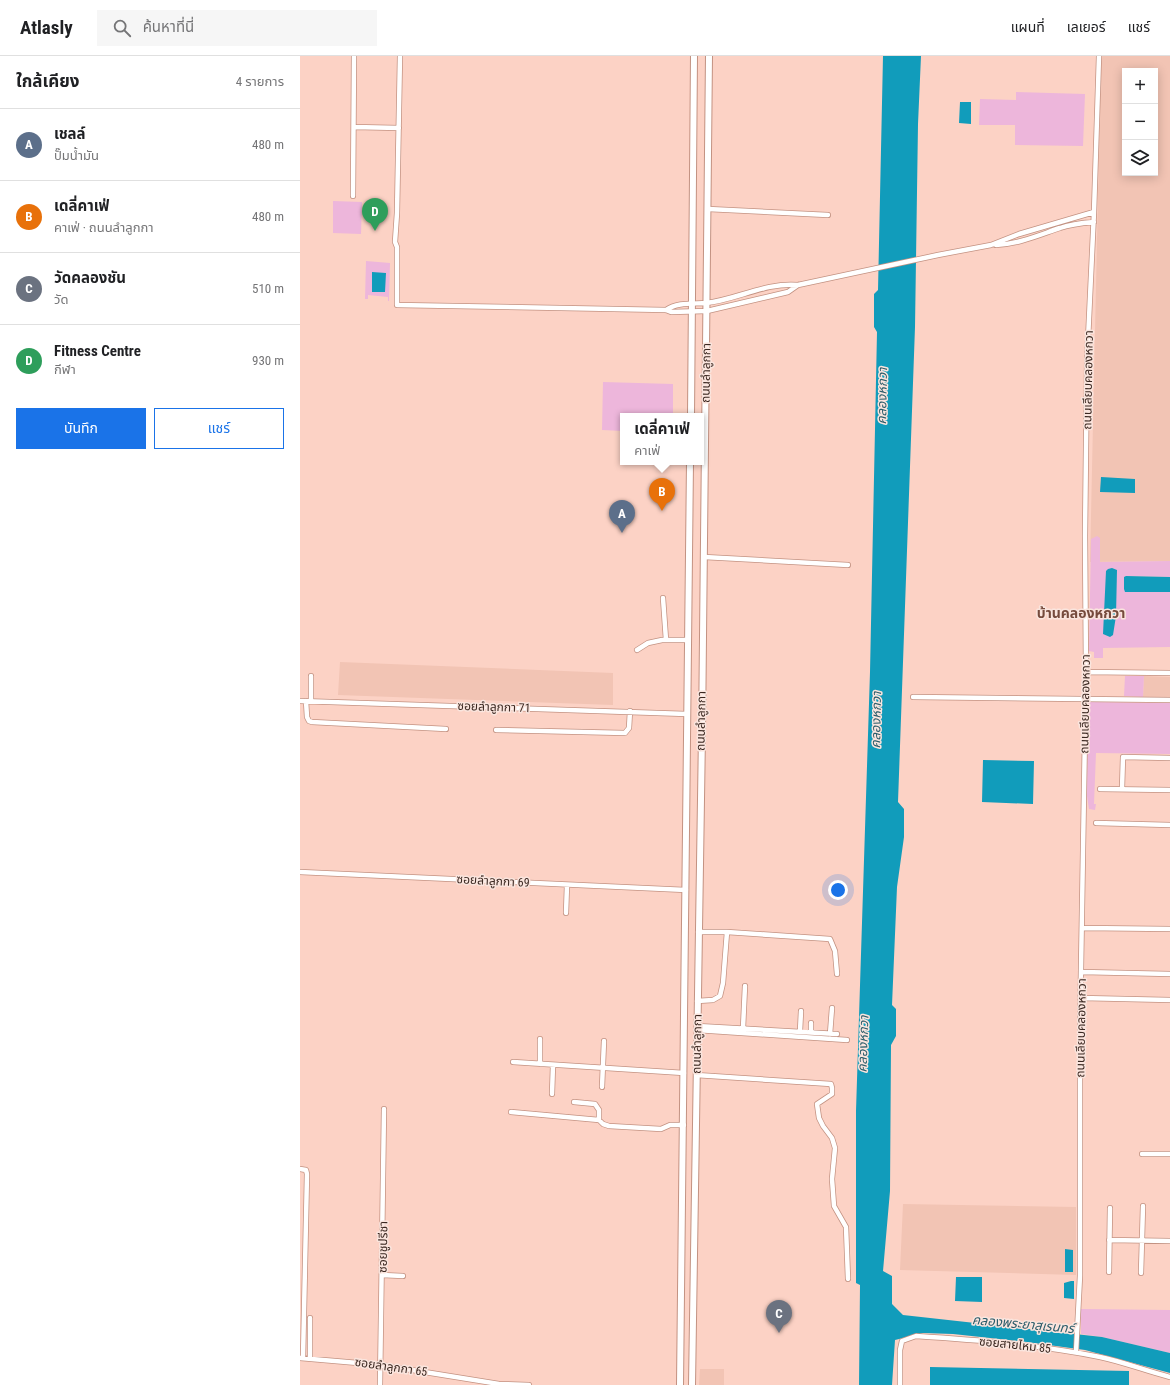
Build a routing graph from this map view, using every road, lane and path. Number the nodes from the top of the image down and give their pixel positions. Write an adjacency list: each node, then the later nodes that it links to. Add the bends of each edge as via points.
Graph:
1 (354, 56): 6 (street)
2 (400, 56): 7 (street)
3 (694, 56): 19 (main road, ถนนลำลูกกา)
4 (709, 56): 9 (main road, ถนนลำลูกกา)
5 (1099, 56): 10 (street, ถนนเลียบคลองหกวา)
6 (354, 127): 7 (street); 8 (street)
7 (399, 128): 21 (street, via 395,242 397,305)
8 (352, 196)
9 (708, 210): 11 (street); 20 (main road, ถนนลำลูกกา)
10 (1094, 212): 12 (street, ถนนเลียบคลองหกวา); 13 (street)
11 (828, 214)
12 (1094, 222): 13 (street, via 1061,227 1014,243); 32 (street, ถนนเลียบคลองหกวา, via 1087,362)
13 (991, 245): 14 (street)
14 (798, 285): 15 (street); 17 (street, via 788,292)
15 (769, 288): 16 (street); 17 (street)
16 (742, 294): 18 (street); 20 (street)
17 (771, 296): 18 (street)
18 (744, 302): 22 (street)
19 (692, 303): 20 (street); 21 (street, via 671,306); 23 (main road, ถนนลำลูกกา)
20 (707, 303): 22 (main road, ถนนลำลูกกา)
21 (666, 310): 23 (street)
22 (707, 311): 23 (street); 26 (main road, ถนนลำลูกกา)
23 (692, 312): 24 (main road, ถนนลำลูกกา)
24 (691, 413)
25 (690, 465): 30 (main road, ถนนลำลูกกา)
26 (704, 557): 27 (street); 56 (main road, ถนนลำลูกกา)
27 (848, 565)
28 (662, 598): 29 (street)
29 (666, 640): 30 (street); 31 (street, via 648,643)
30 (688, 640): 41 (main road, ถนนลำลูกกา)
31 (637, 650)
32 (1086, 672): 33 (street); 36 (street, ถนนเลียบคลองหกวา)
33 (1170, 673)
34 (311, 676): 39 (street)
35 (913, 697): 36 (street)
36 (1085, 698): 37 (street); 54 (street, ถนนเลียบคลองหกวา)
37 (1170, 700)
38 (300, 701): 39 (street, ซอยลำลูกกา 71)
39 (309, 701): 40 (street, ซอยลำลูกกา 71); 42 (street, via 307,717 312,722)
40 (630, 711): 41 (street, ซอยลำลูกกา 71); 43 (street, via 629,728 625,733)
41 (688, 714): 52 (main road, ถนนลำลูกกา)
42 (446, 729)
43 (496, 730)
44 (1170, 758): 46 (street, via 1123,757)
45 (1100, 789): 46 (street)
46 (1122, 789): 47 (street)
47 (1170, 790)
48 (1096, 823): 49 (street)
49 (1170, 825)
50 (300, 872): 51 (street, ซอยลำลูกกา 69)
51 (567, 884): 52 (street, ซอยลำลูกกา 69); 53 (street)
52 (686, 890): 58 (main road, ถนนลำลูกกา)
53 (566, 913)
54 (1083, 928): 55 (street); 60 (street, ถนนเลียบคลองหกวา)
55 (1170, 929)
56 (698, 932): 57 (street); 59 (main road, ถนนลำลูกกา)
57 (727, 932): 61 (street, via 830,939 835,951); 66 (street, via 720,996 712,1000)
58 (686, 963): 59 (main road); 83 (main road, ถนนลำลูกกา)
59 (698, 964): 66 (main road, ถนนลำลูกกา)
60 (1082, 972): 62 (street); 64 (street, ถนนเลียบคลองหกวา)
61 (837, 974)
62 (1170, 974)
63 (745, 986): 71 (street)
64 (1081, 998): 65 (street); 106 (street, ถนนเลียบคลองหกวา, via 1080,1276)
65 (1170, 1000)
66 (697, 1001): 70 (main road, ถนนลำลูกกา)
67 (832, 1008): 74 (street)
68 (801, 1011): 72 (street)
69 (811, 1023): 73 (street)
70 (697, 1028): 71 (street); 77 (street); 84 (main road, ถนนลำลูกกา)
71 (743, 1028): 72 (street)
72 (800, 1031): 73 (street)
73 (811, 1032): 74 (street)
74 (830, 1034): 75 (street)
75 (837, 1034)
76 (540, 1039): 80 (street)
77 (847, 1040)
78 (604, 1041): 82 (street)
79 (513, 1062): 80 (street)
80 (540, 1064): 81 (street)
81 (553, 1065): 82 (street); 86 (street)
82 (603, 1068): 83 (street); 85 (street)
83 (684, 1073): 91 (main road, ถนนลำลูกกา)
84 (696, 1074): 104 (street, via 830,1084 832,1094 817,1104 819,1118 832,1138 835,1148 832,1179 834,1206 846,1227); 115 (main road, ถนนลำลูกกา)
85 (602, 1087)
86 (552, 1094)
87 (574, 1102): 90 (street, via 595,1104 599,1110)
88 (384, 1109): 102 (street, ซอยชูปรีชา)
89 (511, 1112): 90 (street)
90 (599, 1120): 91 (street, via 609,1126 661,1129 670,1125)
91 (684, 1125): 114 (main road, ถนนลำลูกกา)
92 (1142, 1154): 93 (street)
93 (1170, 1154)
94 (300, 1169): 107 (street, via 306,1170 307,1174)
95 (1143, 1206): 98 (street)
96 (1110, 1208): 97 (street)
97 (1109, 1240): 98 (street); 100 (street)
98 (1142, 1241): 99 (street); 101 (street)
99 (1170, 1241)
100 (1109, 1272)
101 (1140, 1273)
102 (382, 1276): 103 (street); 109 (street, ซอยชูปรีชา)
103 (403, 1276)
104 (848, 1279)
105 (310, 1318): 108 (street)
106 (1076, 1351): 110 (street, ซอยสายไหม 85); 116 (street, ซอยสายไหม 85, via 1034,1345 916,1336 902,1341)
107 (302, 1358): 108 (street, ซอยลำลูกกา 65)
108 (310, 1358): 109 (street, ซอยลำลูกกา 65)
109 (381, 1364): 111 (street, ซอยลำลูกกา 65); 112 (street, ซอยชูปรีชา)
110 (1170, 1377)
111 (499, 1384): 113 (street, ซอยลำลูกกา 65)
112 (380, 1385)
113 (529, 1385)
114 (680, 1385)
115 (692, 1385)
116 (900, 1385)

